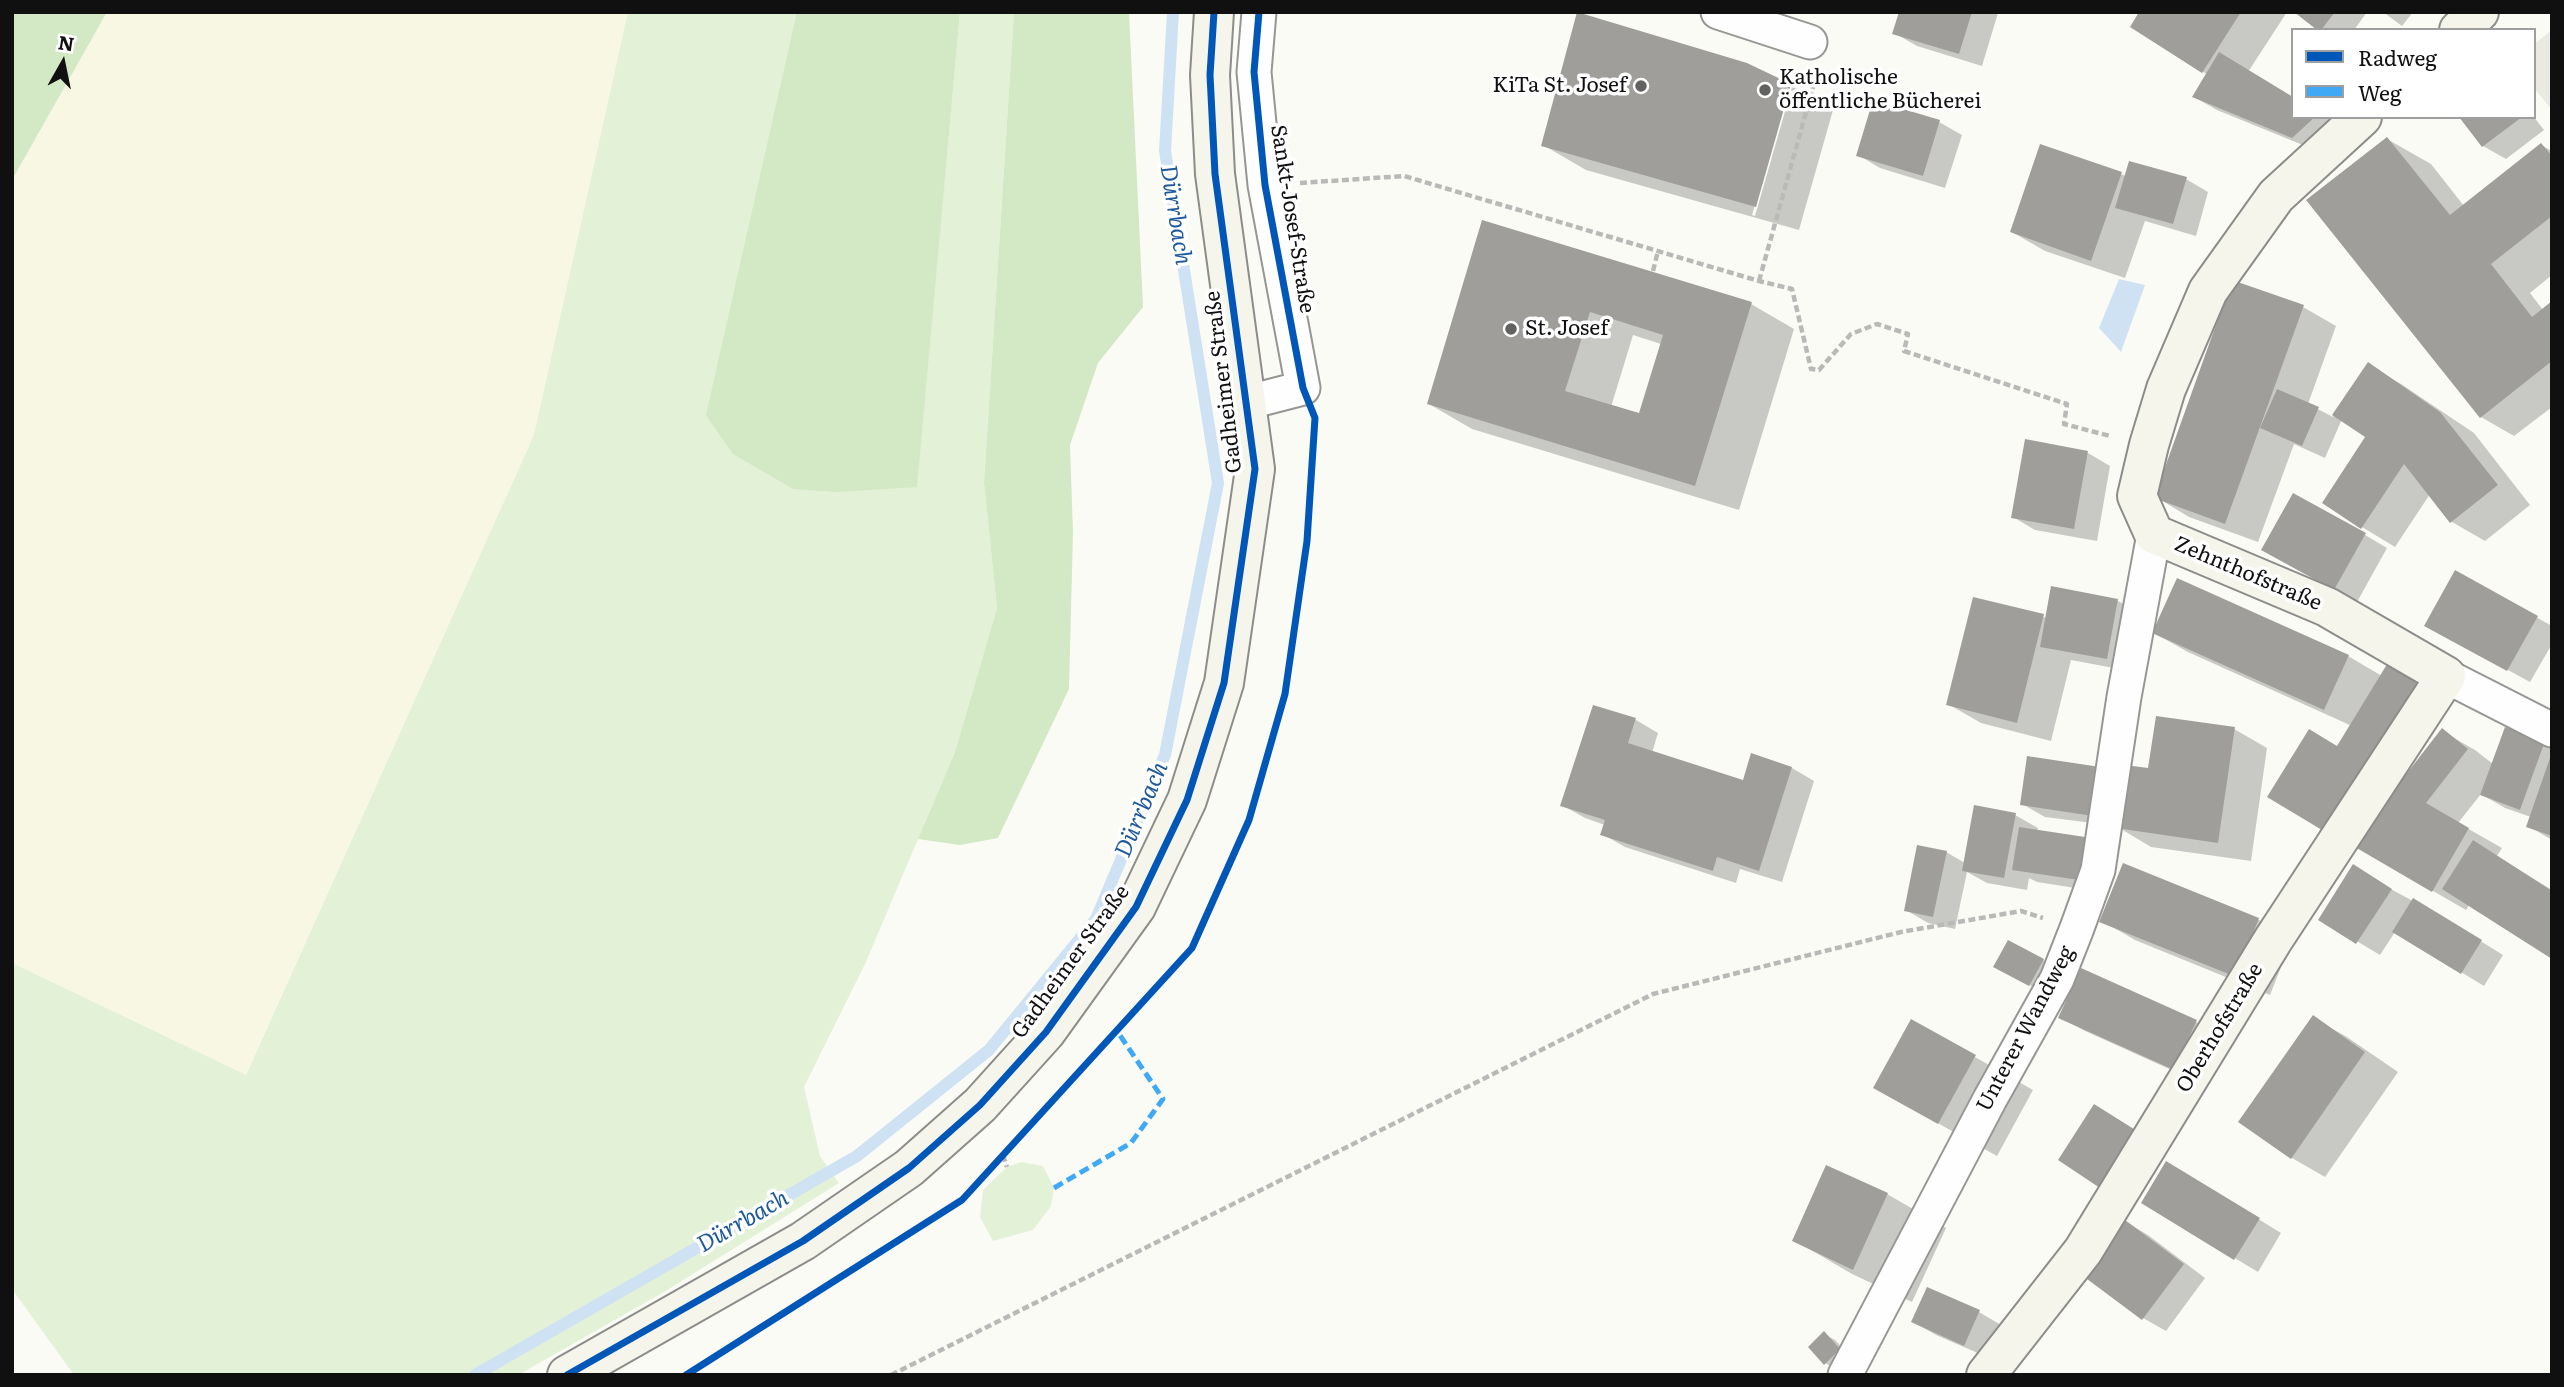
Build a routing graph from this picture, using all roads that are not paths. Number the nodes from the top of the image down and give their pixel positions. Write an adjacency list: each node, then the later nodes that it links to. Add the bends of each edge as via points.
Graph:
1 (1214, 12): 8 (street, Gadheimer Straße, via 1210,75 1214,174)
2 (1259, 12): 8 (street, Sankt-Josef-Straße, via 1254,72 1265,185 1303,388)
3 (1718, 12): 6 (street)
4 (2479, 12): 5 (street)
5 (2461, 28)
6 (1810, 43)
7 (2360, 119): 9 (street, Zehnthofstraße, via 2276,196 2208,291 2165,389 2148,445 2137,495)
8 (1245, 403): 12 (street, Gadheimer Straße, via 1255,469 1224,683 1187,800 1136,907 1046,1032 980,1105 909,1168 803,1241)
9 (2154, 534): 10 (street, Zehnthofstraße, via 2327,607); 13 (street, Unterer Wandweg, via 2098,870 2077,928 2057,979)
10 (2445, 676): 11 (street, Zehnthofstraße); 14 (street, Oberhofstraße, via 2273,940 2083,1251)
11 (2552, 730)
12 (567, 1375)
13 (1845, 1375)
14 (1986, 1375)

